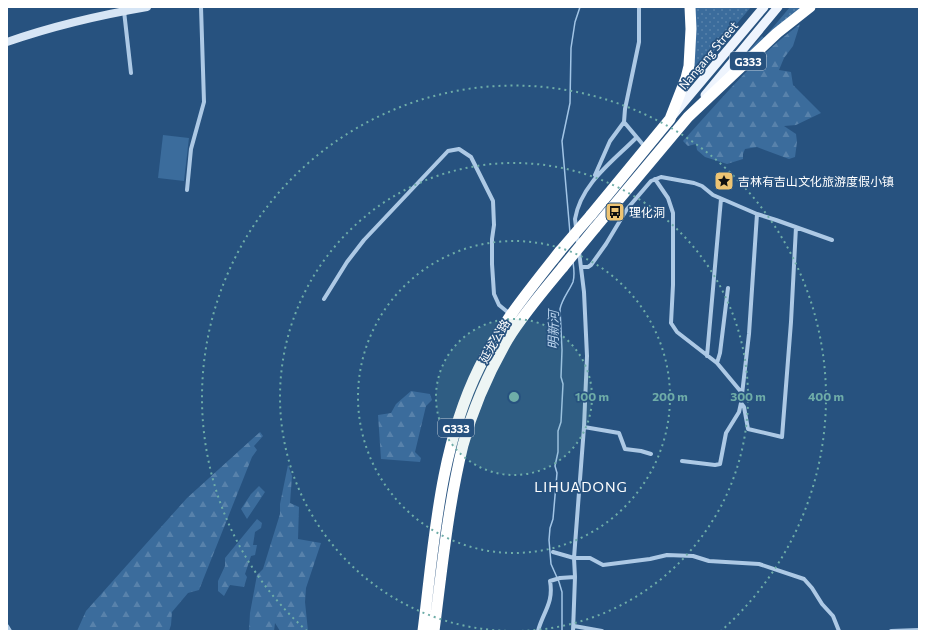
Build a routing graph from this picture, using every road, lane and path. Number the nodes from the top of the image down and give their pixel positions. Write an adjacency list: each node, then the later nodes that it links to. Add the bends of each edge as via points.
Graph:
1 (147, 7): 8 (street)
2 (201, 7): 18 (street, via 204,102 191,149)
3 (639, 7): 13 (street, via 640,42)
4 (690, 7): 12 (highway, G333, via 689,66)
5 (764, 7): 12 (main road, Nangang Street)
6 (778, 7): 11 (main road, Nangang Street)
7 (810, 7): 11 (highway, G333, via 777,33)
8 (124, 9): 9 (street); 10 (street)
9 (7, 42)
10 (131, 73)
11 (688, 116): 20 (highway, 延龙公路 / G333)
12 (670, 119): 15 (highway, 延龙公路 / G333)
13 (624, 122): 14 (street); 16 (street, via 610,141)
14 (636, 138): 15 (street); 16 (street)
15 (646, 148): 28 (highway, 延龙公路 / G333, bridge)
16 (594, 179): 25 (street, via 586,189 576,211)
17 (656, 179): 19 (street, via 661,177 694,183); 21 (street, via 646,186); 29 (street, via 668,198 673,213 671,323 677,332)
18 (187, 190)
19 (721, 199): 22 (street); 29 (street)
20 (618, 200): 21 (street); 44 (highway, 延龙公路 / G333, bridge, via 517,325 478,400 463,445 454,491)
21 (627, 209): 25 (street, via 597,258 588,267)
22 (757, 214): 23 (street); 31 (street, via 749,334)
23 (796, 227): 24 (street); 32 (street, via 782,438 748,429)
24 (832, 240)
25 (582, 267): 33 (street, via 587,356)
26 (728, 288): 30 (street)
27 (324, 299): 28 (street, via 364,240 448,151 459,149 471,157 493,200 494,294 500,305)
28 (510, 314): 43 (highway, 延龙公路 / G333, via 466,398 453,442 442,491)
29 (707, 356): 30 (street)
30 (717, 364): 31 (street)
31 (742, 393): 32 (street)
32 (741, 403): 35 (street, via 739,412 726,433 720,464)
33 (584, 427): 34 (street, via 616,432 621,436 625,449); 37 (street)
34 (651, 454)
35 (682, 461)
36 (553, 552): 37 (street)
37 (574, 558): 38 (street); 48 (street, via 590,558 603,564 667,555 759,564 804,579 833,616)
38 (575, 577): 40 (street); 45 (street, via 550,581 551,597)
39 (7, 626): 42 (street)
40 (574, 626): 46 (street); 47 (street)
41 (919, 630): 49 (street)
42 (10, 631)
43 (423, 631)
44 (434, 631)
45 (538, 631)
46 (574, 631)
47 (602, 631)
48 (839, 631)
49 (891, 631)

